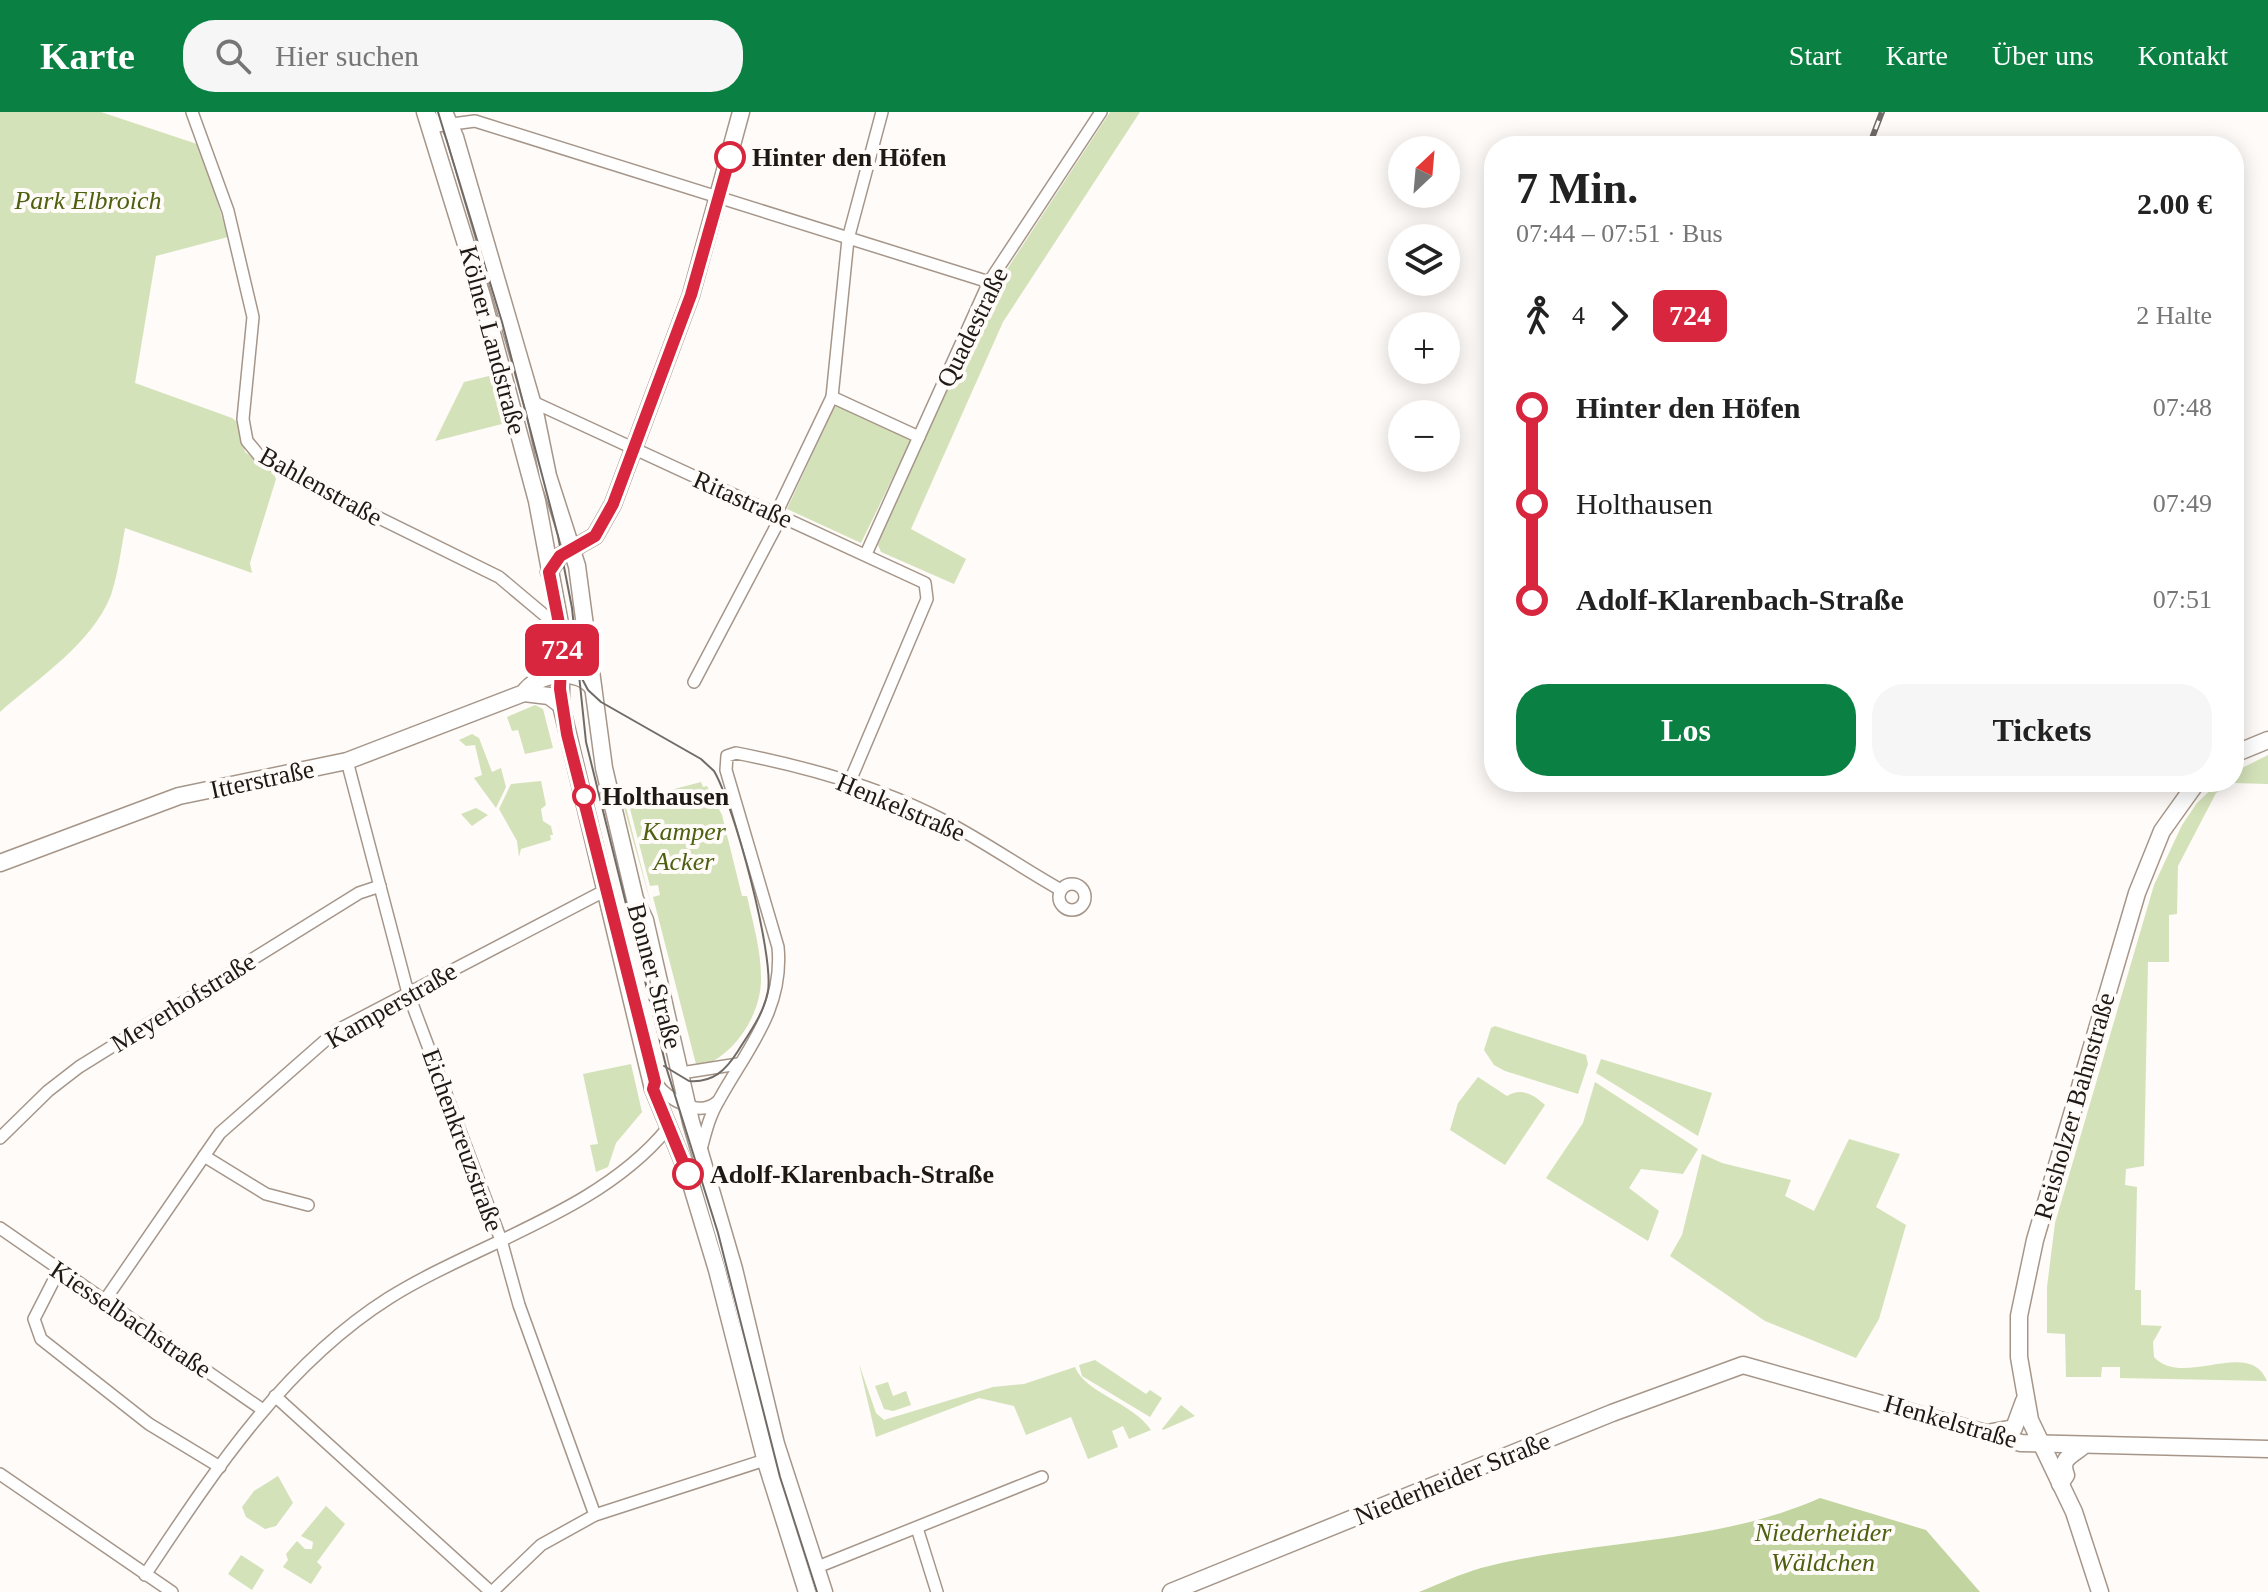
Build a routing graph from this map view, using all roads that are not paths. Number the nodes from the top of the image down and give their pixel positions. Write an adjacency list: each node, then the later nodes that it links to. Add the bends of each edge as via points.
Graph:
1 (192, 112): 23 (street, Bahlenstraße, via 228,211 253,317 243,419 250,447 290,474 499,577)
2 (427, 112): 6 (street, via 435,125); 7 (main road, Kölner Landstraße)
3 (741, 112): 9 (main road)
4 (882, 112): 10 (street)
5 (1101, 112): 11 (street, Quadestraße)
6 (447, 118): 8 (main road, Kölner Landstraße); 9 (street, via 475,121)
7 (441, 162): 8 (main road, via 454,157); 12 (main road, Kölner Landstraße)
8 (465, 174): 14 (main road, Kölner Landstraße)
9 (718, 198): 10 (street); 18 (main road, via 691,295)
10 (848, 239): 11 (street); 13 (street)
11 (989, 282): 17 (street, Quadestraße)
12 (504, 377): 14 (main road, via 513,395); 22 (main road, Kölner Landstraße, via 537,501)
13 (832, 397): 17 (street); 19 (street)
14 (531, 401): 15 (street, Ritastraße); 16 (main road, Kölner Landstraße)
15 (556, 413): 16 (street, via 544,415); 18 (street, Ritastraße)
16 (539, 428): 20 (main road, Kölner Landstraße, via 548,476)
17 (919, 437): 21 (street, Quadestraße)
18 (634, 450): 19 (street, Ritastraße); 20 (main road, via 600,529)
19 (779, 515): 21 (street, Ritastraße); 26 (street)
20 (573, 549): 22 (main road, via 560,556); 27 (main road, Bonner Straße)
21 (866, 554): 33 (street, Ritastraße, via 918,578 927,586 927,599)
22 (551, 579): 23 (street, via 543,599); 24 (main road, Bonner Straße)
23 (525, 598): 24 (street, Bahlenstraße)
24 (561, 629): 25 (main road, Bonner Straße)
25 (560, 675): 27 (main road, via 584,679); 28 (main road, Itterstraße, via 530,684); 29 (main road, Bonner Straße)
26 (694, 682)
27 (593, 688): 40 (main road, Bonner Straße, via 605,770)
28 (524, 693): 29 (main road, via 549,696); 32 (main road, Itterstraße)
29 (561, 705): 37 (main road, Bonner Straße)
30 (2268, 740): 31 (main road)
31 (2244, 750)
32 (347, 761): 35 (main road, Itterstraße, via 179,796); 36 (street, Eichenkreuzstraße)
33 (850, 781): 38 (street, Henkelstraße, via 944,820); 42 (street, Henkelstraße, via 730,754 726,770 779,960 770,1013)
34 (2190, 792): 58 (main road, Reisholzer Bahnstraße, via 2162,831 2141,881 2035,1240 2019,1316)
35 (0, 863)
36 (380, 886): 41 (street, Eichenkreuzstraße); 48 (street, Meyerhofstraße, via 359,893 79,1067)
37 (606, 890): 39 (main road, Bonner Straße); 41 (street, Kamperstraße)
38 (1061, 890)
39 (616, 930): 40 (main road, via 629,917 639,921); 44 (main road, Bonner Straße)
40 (645, 933): 43 (main road, Bonner Straße)
41 (408, 993): 50 (street, Kamperstraße, via 336,1031 229,1123); 53 (street, Eichenkreuzstraße)
42 (738, 1064): 43 (street, Bonner Straße); 45 (street)
43 (681, 1073): 46 (main road, Bonner Straße)
44 (655, 1082): 46 (street, Bonner Straße, via 666,1097); 47 (main road, Bonner Straße)
45 (717, 1102): 46 (street, via 704,1109); 49 (street)
46 (688, 1105): 49 (main road, Bonner Straße)
47 (667, 1129): 53 (street, via 616,1175); 65 (main road, Bonner Straße, via 688,1174 717,1270)
48 (0, 1138)
49 (700, 1153): 61 (main road, Bonner Straße)
50 (204, 1156): 51 (street, via 266,1194); 55 (street, Kamperstraße)
51 (308, 1205)
52 (0, 1228): 54 (street, Kiesselbachstraße)
53 (501, 1240): 57 (street, via 377,1306); 70 (street, Eichenkreuzstraße)
54 (59, 1270): 55 (street, Kiesselbachstraße); 66 (street, via 34,1319 41,1339 149,1424)
55 (105, 1300): 59 (street, Kiesselbachstraße)
56 (1734, 1366): 60 (main road, Henkelstraße, via 1757,1366); 79 (main road, Niederheider Straße)
57 (275, 1396): 59 (street); 75 (street)
58 (2024, 1399): 60 (main road, via 2014,1428); 62 (main road, Reisholzer Bahnstraße)
59 (263, 1410): 66 (street)
60 (1988, 1433): 62 (main road, Henkelstraße)
61 (776, 1444): 65 (street); 72 (main road, Bonner Straße)
62 (2040, 1444): 63 (main road, Henkelstraße); 69 (main road, Reisholzer Bahnstraße)
63 (2083, 1446): 64 (main road, Henkelstraße); 69 (main road, via 2066,1457)
64 (2268, 1449)
65 (766, 1462): 70 (street); 76 (main road, Bonner Straße)
66 (220, 1467): 73 (street)
67 (0, 1474): 73 (street)
68 (1042, 1477): 71 (street)
69 (2060, 1484): 80 (main road, Reisholzer Bahnstraße)
70 (595, 1515): 75 (street, via 541,1545)
71 (917, 1528): 72 (street); 78 (street)
72 (815, 1568): 77 (main road, Bonner Straße)
73 (145, 1575): 74 (street)
74 (172, 1592)
75 (491, 1592)
76 (807, 1592)
77 (824, 1592)
78 (937, 1592)
79 (1171, 1592)
80 (2100, 1592)

